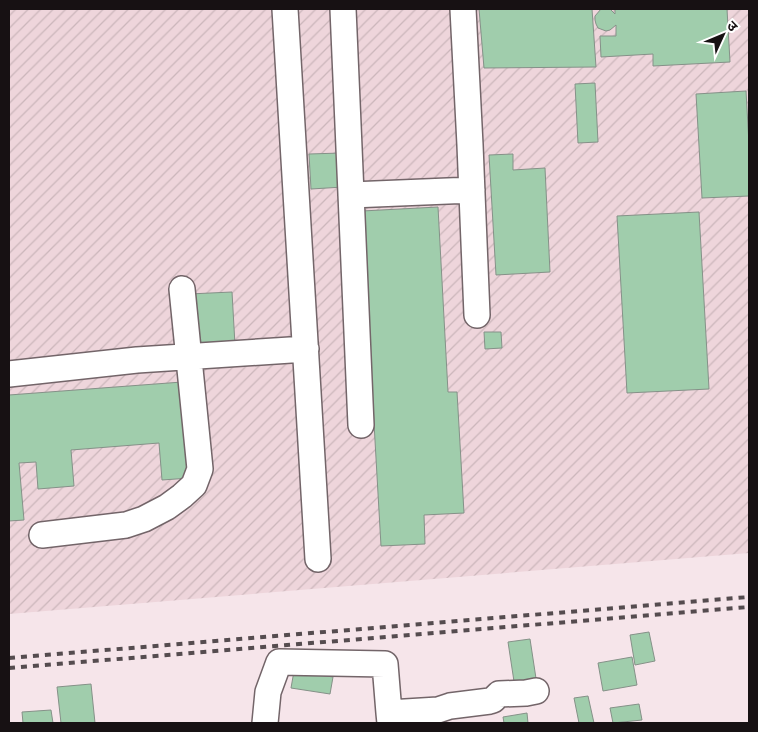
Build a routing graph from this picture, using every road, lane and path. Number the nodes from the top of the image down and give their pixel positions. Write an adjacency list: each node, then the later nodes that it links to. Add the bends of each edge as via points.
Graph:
1 (285, 9): 8 (street)
2 (343, 9): 5 (street)
3 (462, 9): 4 (street)
4 (472, 190): 5 (street); 7 (street)
5 (351, 195): 11 (street)
6 (182, 289): 9 (street)
7 (477, 315)
8 (306, 349): 9 (street); 13 (street)
9 (189, 356): 10 (street); 12 (street, via 200,469 194,485 167,507 126,525)
10 (9, 374)
11 (361, 425)
12 (42, 535)
13 (318, 559)
14 (536, 691): 15 (street, via 499,694 490,701)
15 (389, 718): 16 (street, via 385,664 279,662 268,692)
16 (265, 723)

